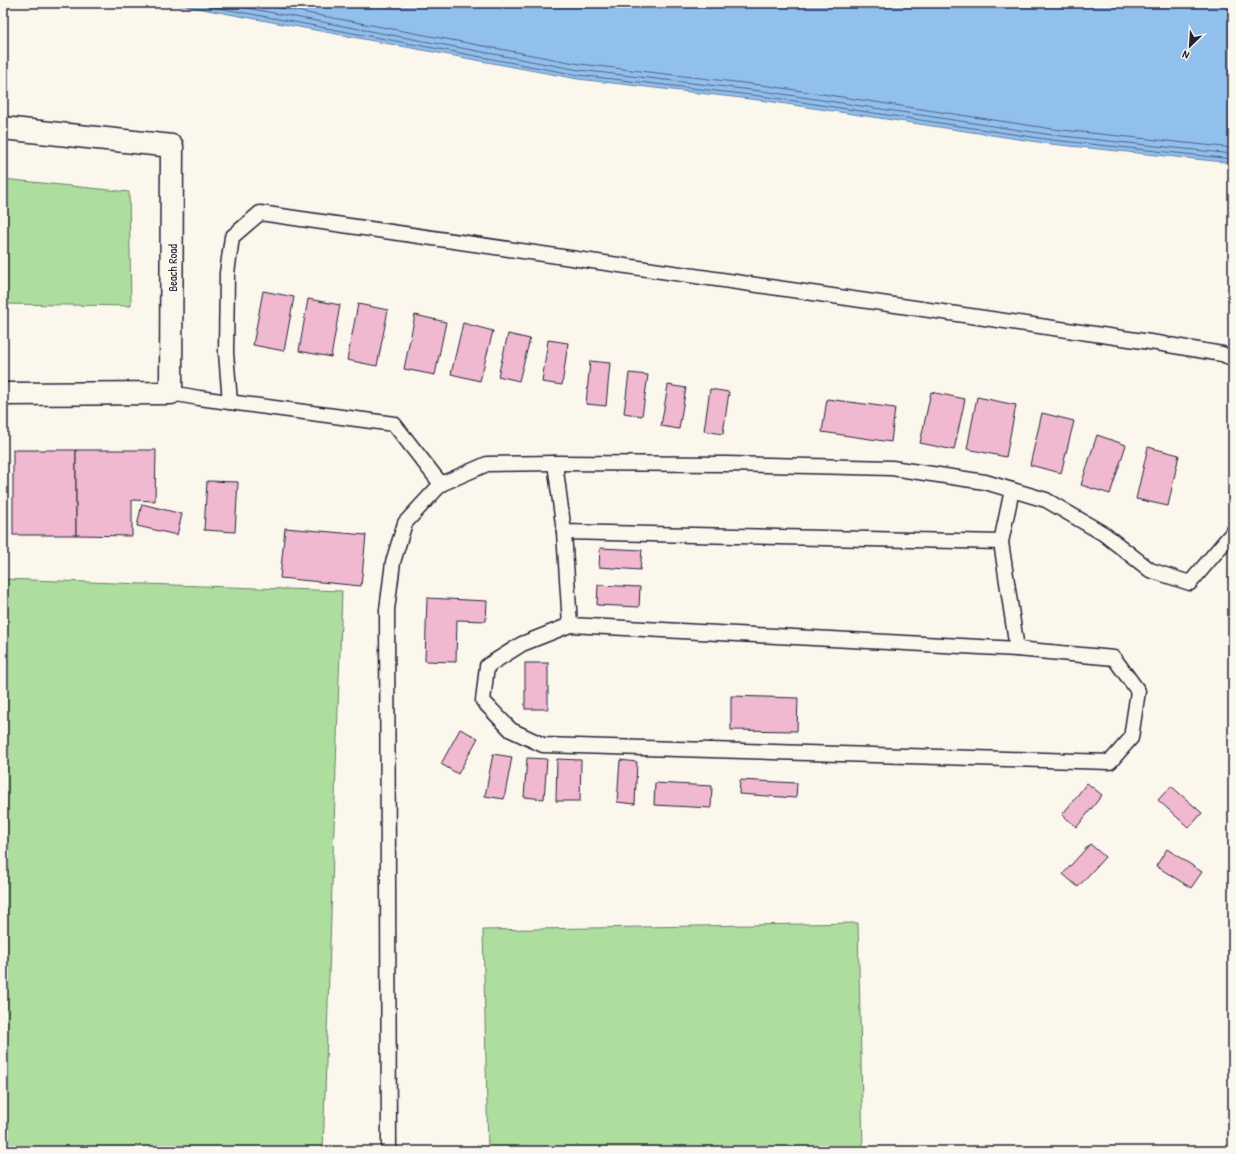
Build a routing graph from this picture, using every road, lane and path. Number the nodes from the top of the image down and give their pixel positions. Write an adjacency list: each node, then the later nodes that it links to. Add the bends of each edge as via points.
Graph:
1 (3, 128): 3 (street, Beach Road, via 172,146)
2 (1233, 359): 5 (lane, via 1222,354 1149,342 260,213 232,236 227,273 226,353)
3 (171, 393): 4 (street); 5 (lane)
4 (3, 394)
5 (230, 402): 7 (lane, via 394,424)
6 (555, 463): 7 (lane, via 487,464); 8 (lane, via 892,468 985,482); 9 (lane)
7 (441, 484): 14 (lane, via 405,523 393,562 387,610)
8 (1012, 490): 10 (lane, via 1046,500 1104,534 1150,570 1190,583); 11 (lane)
9 (564, 532): 11 (lane); 12 (lane)
10 (1233, 532)
11 (1000, 542): 13 (lane)
12 (570, 625): 13 (lane); 13 (lane, via 522,644 487,666 483,700 511,730 542,745 1110,762 1131,738 1138,691 1114,658)
13 (1017, 649)
14 (389, 1151)

